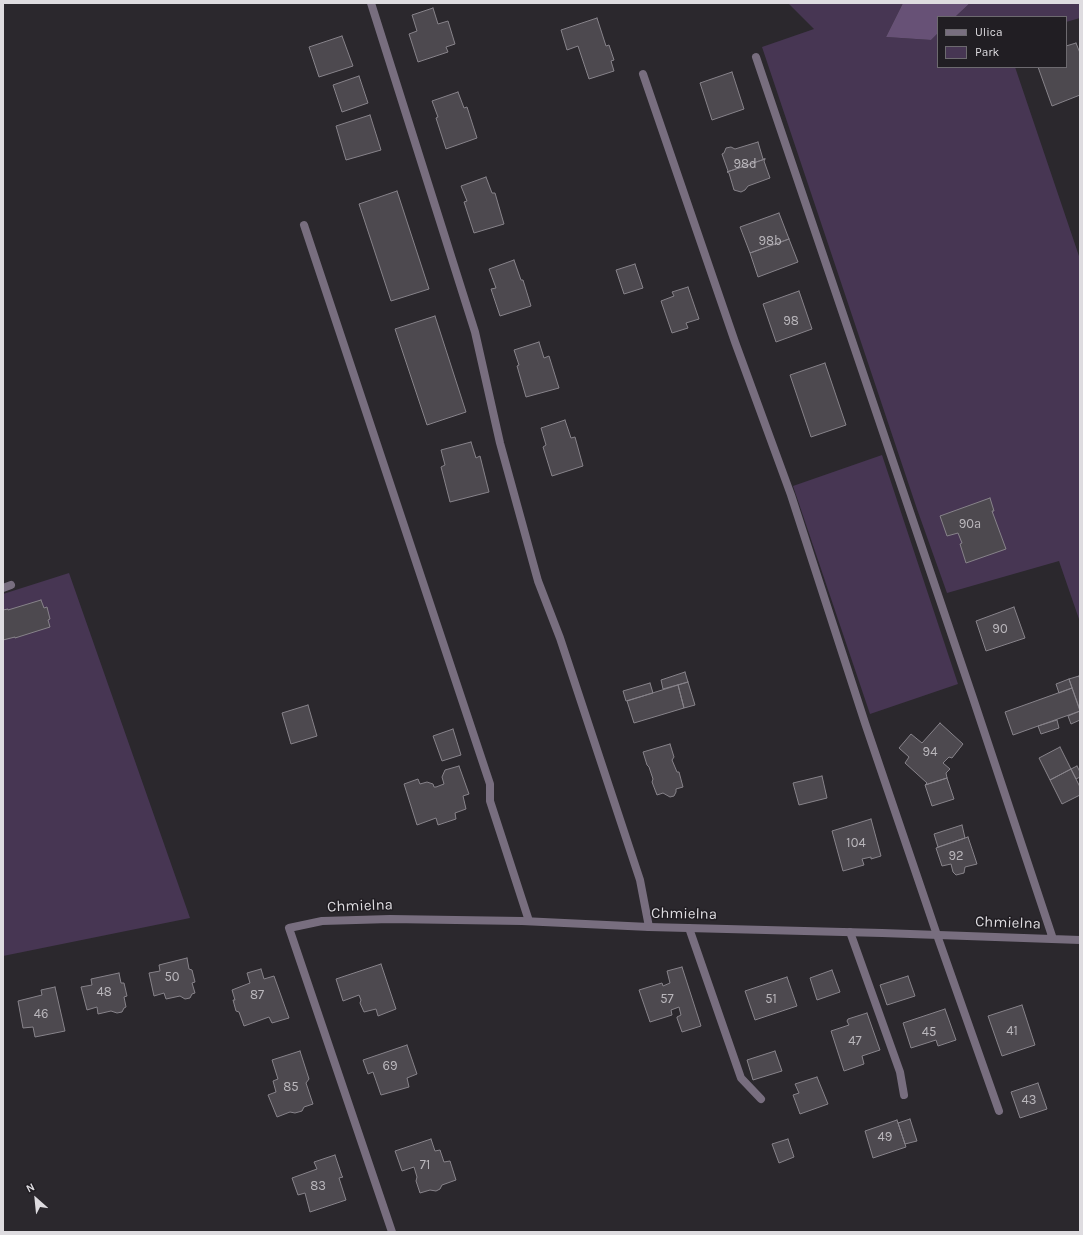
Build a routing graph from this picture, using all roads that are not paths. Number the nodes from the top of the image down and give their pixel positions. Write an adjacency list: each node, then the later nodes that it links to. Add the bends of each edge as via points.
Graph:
1 (371, 3): 8 (street, via 475,332 500,443 538,581 560,638 640,880)
2 (756, 57): 12 (street)
3 (643, 74): 11 (street, via 735,342 791,495)
4 (304, 225): 7 (street, via 490,784 490,801)
5 (11, 585): 6 (street)
6 (3, 588)
7 (529, 922): 8 (street, Chmielna); 17 (street, Chmielna, via 382,919 322,921 289,928)
8 (649, 927): 9 (street, Chmielna)
9 (689, 928): 10 (street, Chmielna); 15 (street, via 742,1078)
10 (850, 932): 11 (street, Chmielna); 14 (street, via 900,1072)
11 (937, 935): 12 (street, Chmielna); 16 (street)
12 (1053, 939): 13 (street, Chmielna)
13 (1080, 940)
14 (904, 1096)
15 (761, 1100)
16 (999, 1111)
17 (392, 1232)

